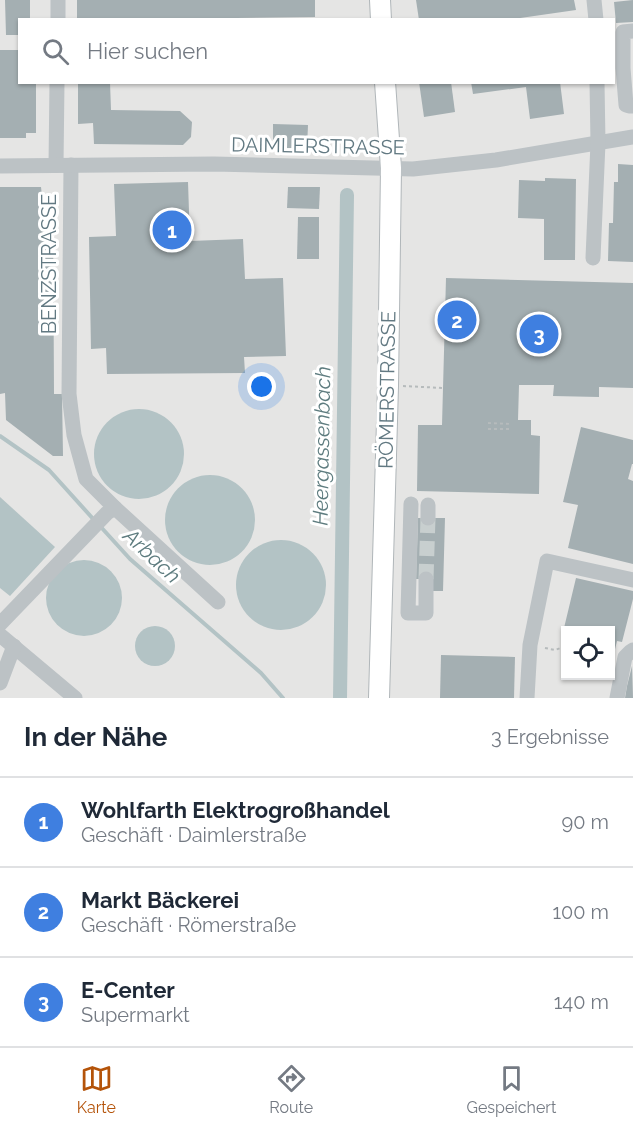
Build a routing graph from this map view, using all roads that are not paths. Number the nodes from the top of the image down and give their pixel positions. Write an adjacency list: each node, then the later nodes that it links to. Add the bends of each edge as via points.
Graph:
1 (58, 0): 4 (street)
2 (380, 0): 5 (main road)
3 (594, 0): 6 (street)
4 (58, 18)
5 (381, 18)
6 (596, 18)
7 (623, 36): 11 (street, via 625,99 626,105)
8 (57, 84): 14 (street, BENZSTRASSE)
9 (385, 84): 16 (main road, RÖMERSTRASSE)
10 (597, 84): 13 (street)
11 (633, 106)
12 (633, 138): 13 (street, DAIMLERSTRASSE)
13 (598, 143): 16 (street, DAIMLERSTRASSE, via 496,160); 17 (street)
14 (63, 165): 15 (street, DAIMLERSTRASSE); 16 (street, DAIMLERSTRASSE); 19 (street, BENZSTRASSE, via 70,217 69,394 74,435 86,479)
15 (0, 166)
16 (391, 168): 29 (main road, RÖMERSTRASSE)
17 (593, 258)
18 (411, 504): 20 (street, via 408,613 426,614)
19 (111, 510): 22 (street, BENZSTRASSE); 23 (street)
20 (426, 579)
21 (633, 580): 30 (street, via 547,561 530,645)
22 (218, 602)
23 (0, 624)
24 (0, 635): 25 (street)
25 (14, 646): 27 (street); 28 (street)
26 (633, 650): 31 (street, via 625,657)
27 (0, 682)
28 (75, 698)
29 (379, 698)
30 (527, 698)
31 (617, 698)

